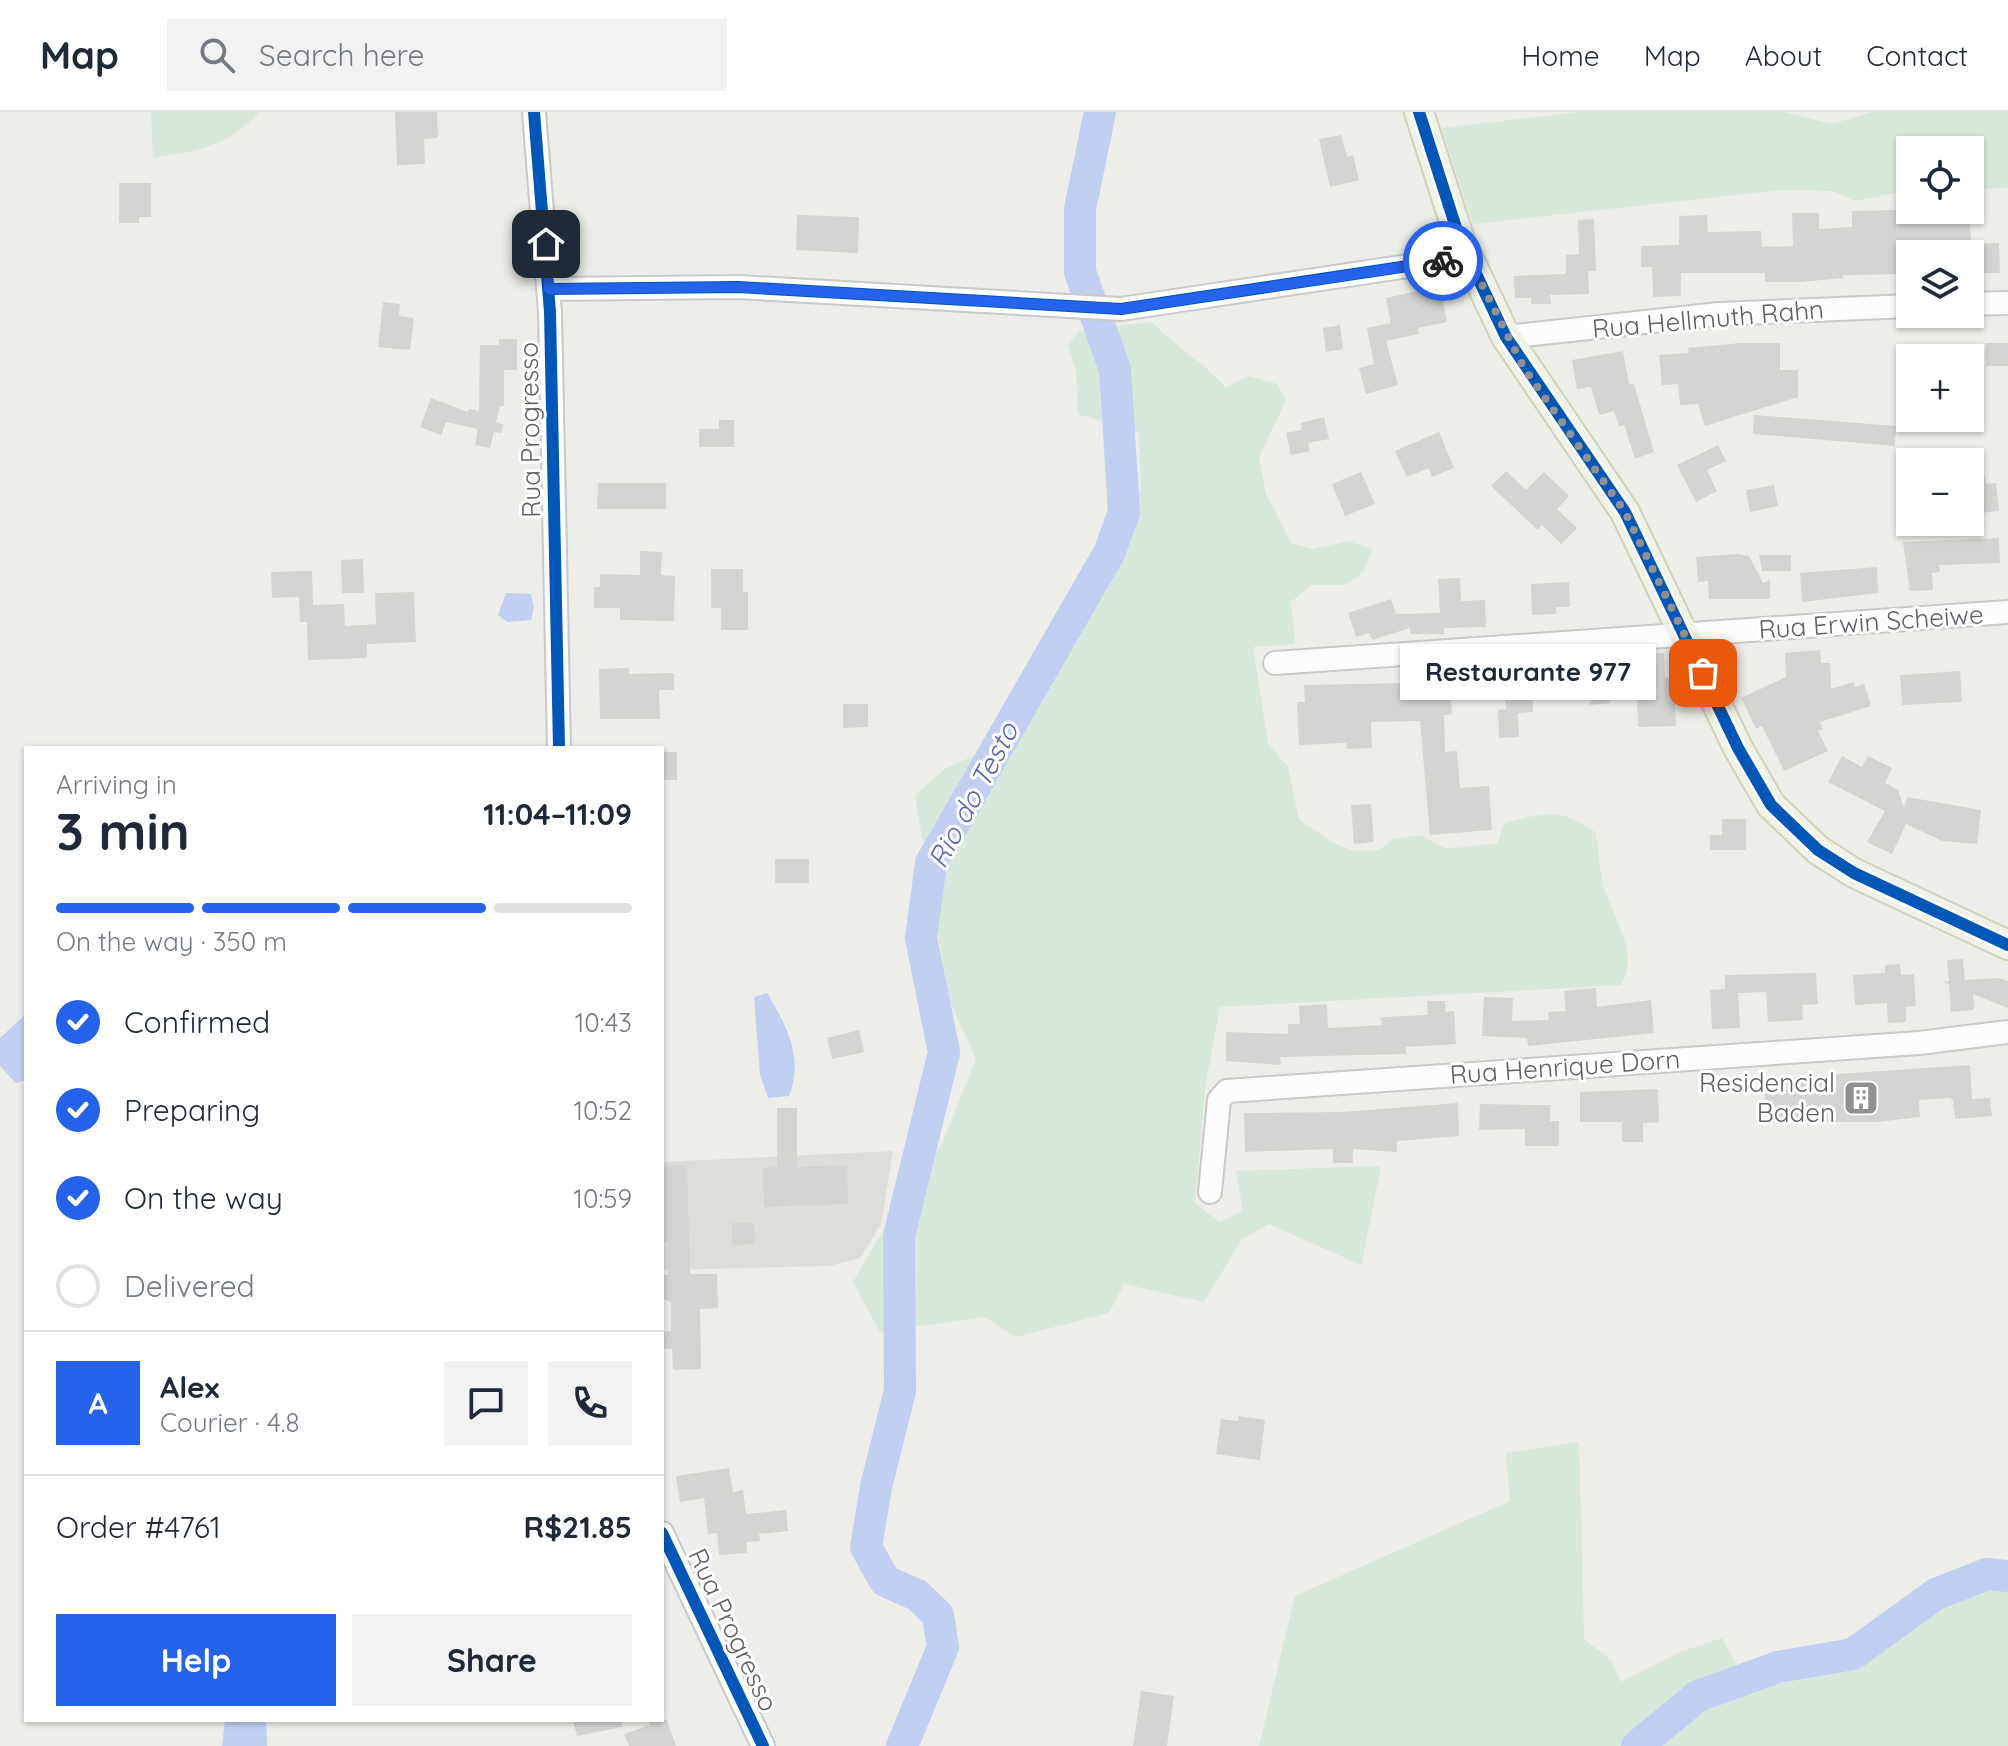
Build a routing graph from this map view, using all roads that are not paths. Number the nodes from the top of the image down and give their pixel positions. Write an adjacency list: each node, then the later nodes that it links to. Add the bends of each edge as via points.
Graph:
1 (534, 112): 4 (street, Rua Progresso)
2 (1419, 112): 3 (main road)
3 (1468, 257): 4 (street, via 1121,309 738,287); 8 (main road)
4 (549, 289): 12 (street, Rua Progresso)
5 (2008, 303): 6 (street)
6 (1984, 304)
7 (1896, 307): 8 (street, Rua Hellmuth Rahn, via 1719,314)
8 (1506, 337): 10 (main road, via 1625,512)
9 (2008, 612): 10 (street, Rua Erwin Scheiwe)
10 (1686, 636): 11 (street, Rua Erwin Scheiwe); 13 (main road, via 1759,788 1783,820 1854,873)
11 (1275, 663)
12 (559, 746)
13 (2008, 945)
14 (2008, 1032): 15 (street, Rua Henrique Dorn, via 1919,1043 1227,1091 1219,1100)
15 (1210, 1192)
16 (664, 1537): 17 (street, Rua Progresso)
17 (763, 1746)

